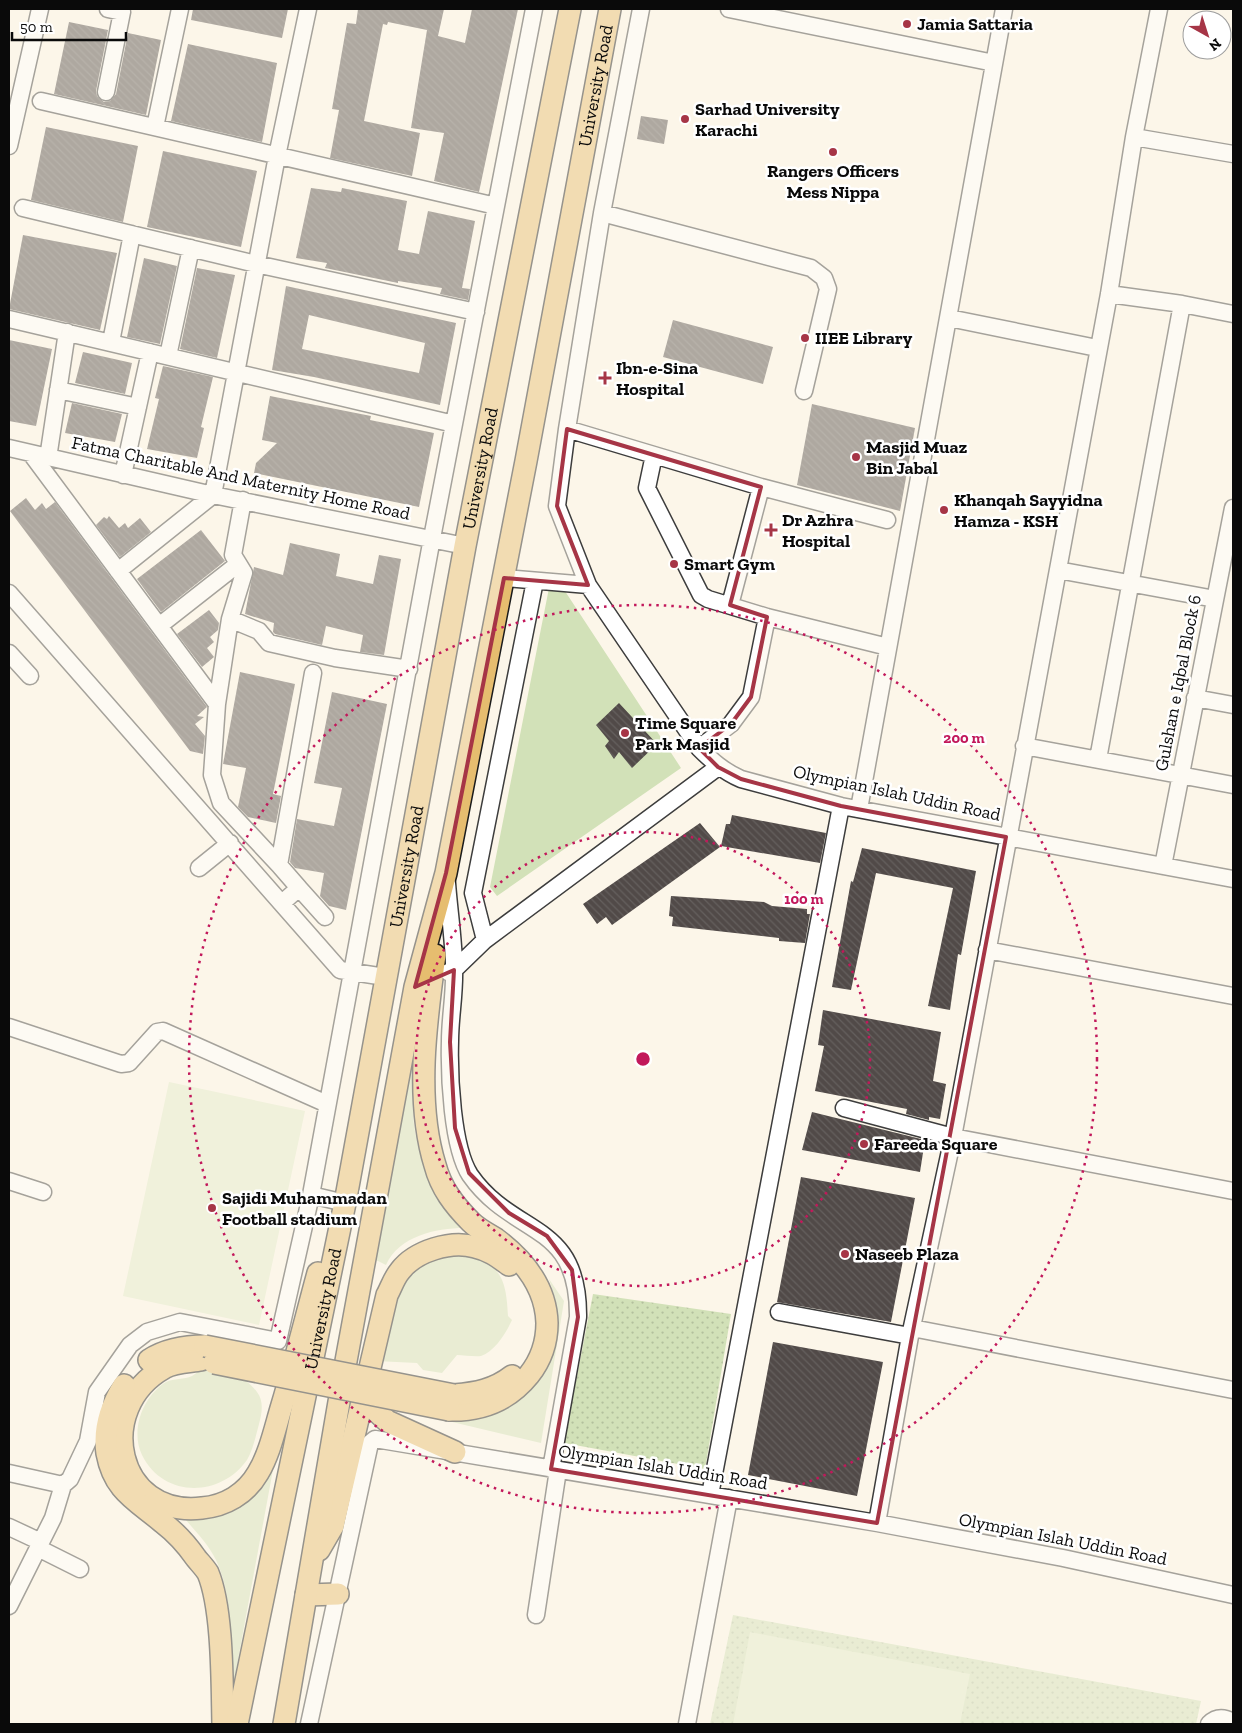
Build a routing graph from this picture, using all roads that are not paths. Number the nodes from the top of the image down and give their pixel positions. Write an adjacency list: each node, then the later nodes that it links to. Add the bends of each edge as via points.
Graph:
1 (40, 9): 14 (street)
2 (108, 9): 13 (street, via 122,12)
3 (180, 9): 16 (street)
4 (308, 9): 20 (street)
5 (534, 9): 21 (street)
6 (570, 9): 54 (main road, University Road)
7 (610, 9): 58 (main road, University Road)
8 (641, 9): 23 (street, Olympian Islah Uddin Road)
9 (729, 9): 12 (street)
10 (1004, 9): 12 (street)
11 (1159, 9): 17 (street)
12 (994, 63): 31 (street)
13 (106, 92)
14 (14, 99): 18 (street)
15 (41, 101): 16 (street)
16 (155, 127): 20 (street)
17 (1134, 137): 19 (street); 27 (street)
18 (9, 146)
19 (1233, 154)
20 (277, 156): 21 (street); 26 (street)
21 (496, 206): 29 (street)
22 (23, 208): 24 (street)
23 (602, 213): 40 (street, via 811,268 824,278 828,289); 43 (street, Olympian Islah Uddin Road)
24 (132, 234): 25 (street); 34 (street)
25 (191, 248): 26 (street); 37 (street)
26 (256, 264): 29 (street); 38 (street)
27 (1109, 294): 28 (street); 35 (street)
28 (1182, 304): 30 (street); 61 (street)
29 (476, 312): 42 (street)
30 (1233, 314)
31 (949, 318): 35 (street); 68 (street)
32 (9, 319): 33 (street)
33 (67, 332): 34 (street); 39 (street)
34 (111, 342): 36 (street)
35 (1097, 348): 56 (street)
36 (150, 352): 37 (street); 41 (street)
37 (168, 356): 38 (street)
38 (236, 372): 42 (street); 49 (street)
39 (58, 390): 41 (street); 46 (street)
40 (804, 391)
41 (138, 407): 47 (street)
42 (454, 424): 53 (street)
43 (567, 429): 45 (street); 60 (street, Olympian Islah Uddin Road, via 557,506)
44 (9, 448): 46 (street, Fatma Charitable And Maternity Home Road)
45 (654, 454): 48 (street); 64 (street, via 647,488 676,546 701,595)
46 (40, 457): 47 (street, Fatma Charitable And Maternity Home Road); 57 (street)
47 (123, 475): 49 (street, Fatma Charitable And Maternity Home Road)
48 (761, 487): 52 (street); 64 (street)
49 (213, 495): 50 (street, Fatma Charitable And Maternity Home Road); 57 (street)
50 (242, 500): 53 (street, Fatma Charitable And Maternity Home Road); 55 (street, via 233,555)
51 (1233, 508): 63 (street, Gulshan e Iqbal Block 6)
52 (887, 520)
53 (432, 538): 54 (street, Fatma Charitable And Maternity Home Road); 70 (street)
54 (465, 546): 98 (main road, University Road)
55 (238, 564): 66 (street, via 244,573); 67 (street)
56 (1058, 570): 61 (street); 76 (street)
57 (118, 571): 67 (street)
58 (504, 578): 59 (street); 89 (main road, University Road)
59 (535, 580): 60 (street); 94 (street, via 473,893)
60 (588, 585): 77 (street, Olympian Islah Uddin Road)
61 (1130, 585): 63 (street); 78 (street)
62 (9, 593): 85 (street)
63 (1215, 599): 73 (street, Gulshan e Iqbal Block 6)
64 (730, 605): 65 (street)
65 (767, 617): 68 (street); 77 (street, via 751,697 731,724)
66 (230, 619): 70 (street, via 259,631 269,643 335,658); 74 (street)
67 (159, 626): 74 (street)
68 (888, 647): 83 (street)
69 (9, 653): 72 (street)
70 (409, 669): 97 (street)
71 (313, 673): 86 (street)
72 (30, 676)
73 (1195, 698): 75 (street); 80 (street, Gulshan e Iqbal Block 6)
74 (217, 704): 86 (street, via 212,775 221,803)
75 (1233, 705)
76 (1024, 746): 78 (street); 84 (street)
77 (699, 748): 79 (street, Olympian Islah Uddin Road)
78 (1098, 759): 80 (street)
79 (718, 767): 82 (street, Olympian Islah Uddin Road, via 740,779); 94 (street)
80 (1181, 773): 81 (street); 87 (street, Gulshan e Iqbal Block 6)
81 (1233, 784)
82 (841, 806): 83 (street, Olympian Islah Uddin Road); 120 (street)
83 (859, 809): 84 (street, Olympian Islah Uddin Road)
84 (1006, 837): 87 (street, Olympian Islah Uddin Road); 95 (street)
85 (230, 843): 88 (street); 92 (street)
86 (279, 865): 91 (street)
87 (1163, 866): 90 (street, Olympian Islah Uddin Road)
88 (199, 868)
89 (446, 873): 96 (street); 99 (main road, University Road)
90 (1233, 880)
91 (300, 888): 92 (street); 93 (street)
92 (282, 903): 97 (street, via 340,970)
93 (325, 917)
94 (485, 940): 96 (street)
95 (987, 950): 100 (street); 104 (street)
96 (454, 970): 99 (street); 117 (street, via 450,1042 455,1128 460,1150 469,1173 485,1193 509,1213 547,1236 562,1252 572,1270 578,1294 578,1317)
97 (350, 972): 98 (street); 102 (street)
98 (385, 977): 109 (main road, University Road)
99 (424, 982): 115 (main road, via 427,1132 442,1186 472,1223 498,1241 530,1272 546,1311 543,1351 523,1383 487,1407 466,1410); 125 (main road, University Road, via 344,1370)
100 (1233, 996)
101 (9, 1027): 102 (street, via 120,1064 129,1063 157,1032 163,1031)
102 (327, 1104): 108 (street)
103 (844, 1108): 104 (street)
104 (952, 1137): 106 (street); 111 (street)
105 (9, 1181): 107 (street)
106 (1233, 1191)
107 (43, 1192)
108 (311, 1195): 109 (street); 119 (street, via 278,1341 180,1322 147,1332 130,1345 97,1392 88,1441 70,1480)
109 (345, 1203): 112 (main road, via 322,1258 271,1441 257,1474 236,1498 213,1507 190,1510 170,1507 152,1499 129,1472 121,1441 127,1408 140,1388 166,1367); 134 (main road, University Road)
110 (779, 1312): 111 (street)
111 (911, 1332): 113 (street); 122 (street)
112 (203, 1353): 115 (main road, bridge); 133 (main road, via 186,1346 159,1354 140,1366 114,1401 107,1422 106,1444 116,1480 130,1497 178,1536 207,1572 218,1626)
113 (1233, 1390)
114 (365, 1391): 115 (main road, via 387,1295 400,1271 414,1258 433,1249 473,1246 492,1253 522,1278 535,1306 535,1326 532,1344 517,1372 490,1390); 116 (main road, via 373,1408 387,1421); 125 (main road, via 333,1526)
115 (452, 1402)
116 (455, 1452): 117 (street, Olympian Islah Uddin Road); 127 (street, Olympian Islah Uddin Road, via 375,1439 370,1443)
117 (555, 1470): 120 (street, Olympian Islah Uddin Road); 131 (street)
118 (9, 1473): 119 (street)
119 (63, 1486): 124 (street)
120 (710, 1495): 121 (street, Olympian Islah Uddin Road)
121 (729, 1498): 122 (street, Olympian Islah Uddin Road); 137 (street)
122 (877, 1523): 129 (street, Olympian Islah Uddin Road, via 1063,1558)
123 (9, 1527): 124 (street)
124 (40, 1545): 126 (street); 130 (street)
125 (311, 1564): 128 (main road, University Road)
126 (80, 1569)
127 (338, 1594): 128 (main road); 136 (street, Olympian Islah Uddin Road)
128 (306, 1595): 135 (main road, University Road)
129 (1233, 1595)
130 (9, 1606)
131 (536, 1615)
132 (1233, 1722): 138 (street, via 1223,1718)
133 (223, 1724)
134 (237, 1724)
135 (284, 1724)
136 (309, 1724)
137 (688, 1724)
138 (1209, 1724)

